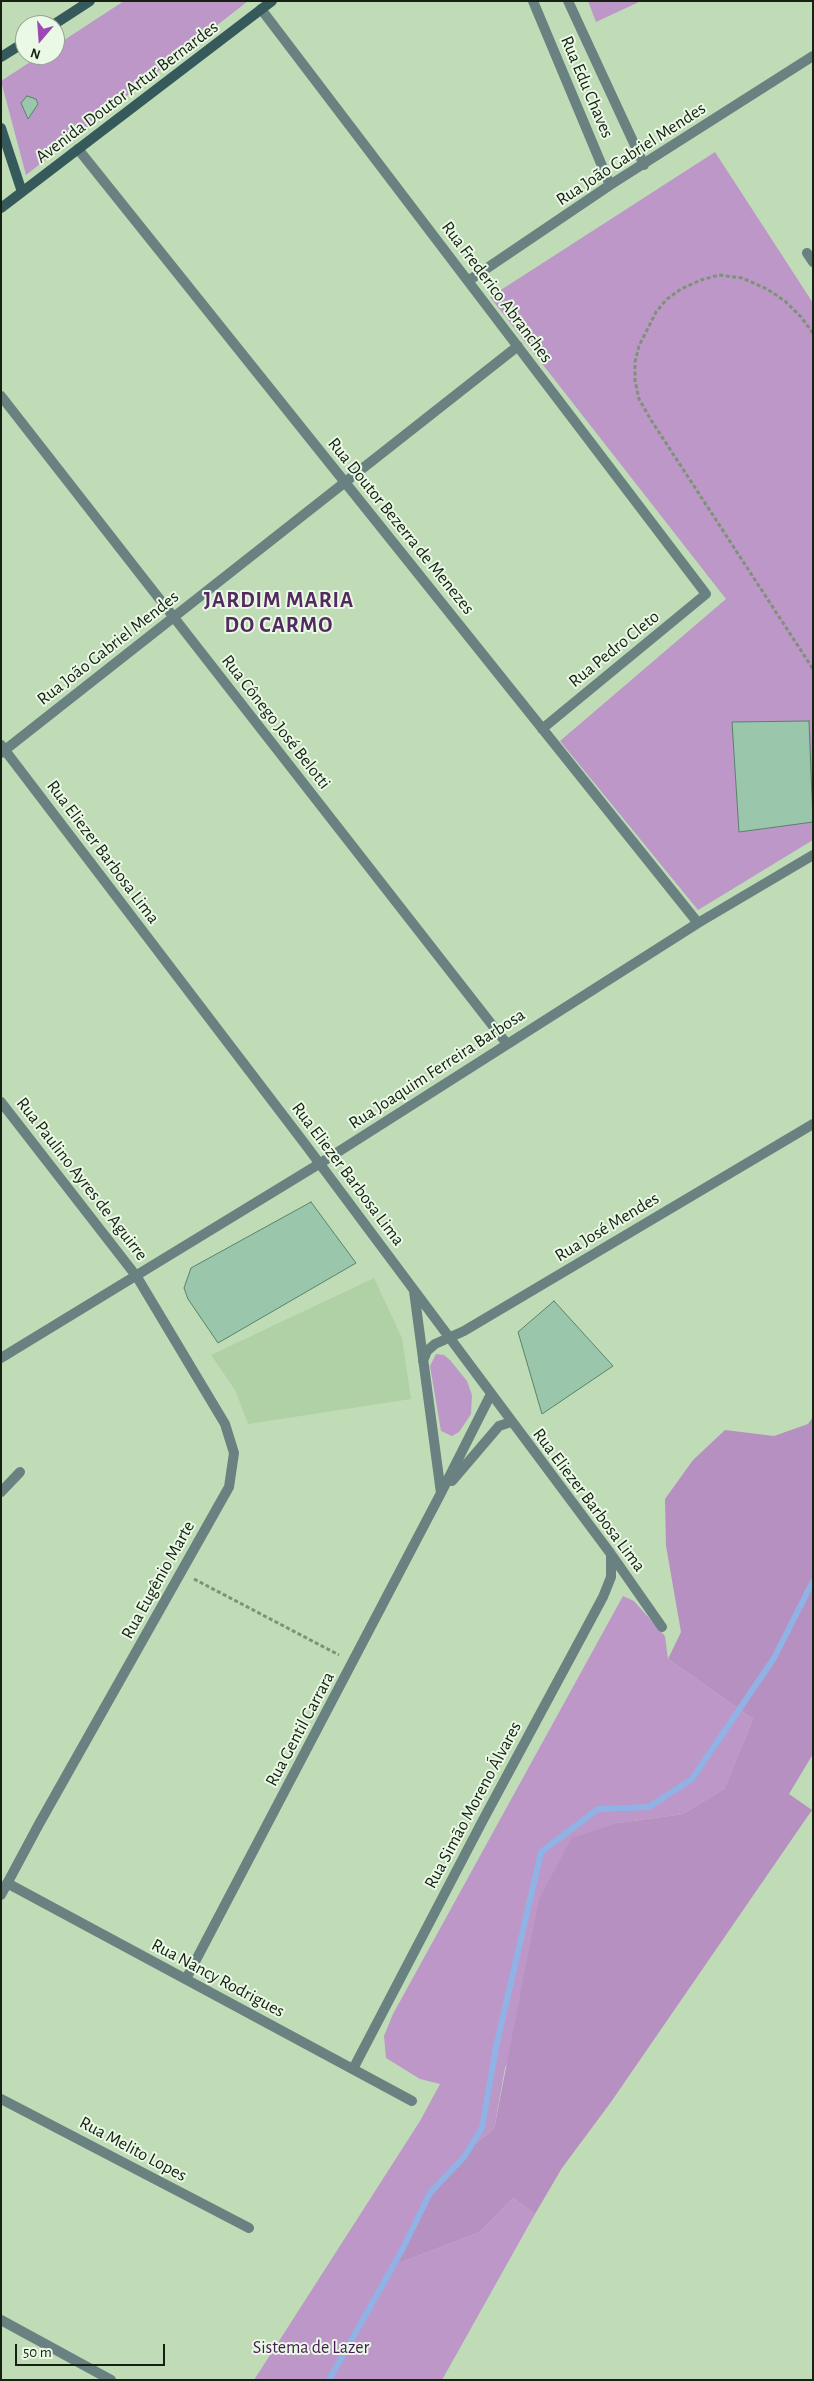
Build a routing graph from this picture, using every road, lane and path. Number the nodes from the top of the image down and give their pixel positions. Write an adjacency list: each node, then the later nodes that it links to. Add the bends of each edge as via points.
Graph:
1 (90, 1): 6 (main road)
2 (272, 1): 5 (main road, Avenida Doutor Artur Bernardes)
3 (533, 1): 14 (street, Rua Edu Chaves)
4 (568, 1): 13 (street, Rua Edu Chaves)
5 (262, 9): 12 (main road, Avenida Doutor Artur Bernardes); 19 (street, Rua Frederico Abranches)
6 (65, 17)
7 (15, 49): 9 (main road)
8 (813, 56): 13 (street, Rua João Gabriel Mendes)
9 (1, 58)
10 (1, 128): 11 (main road)
11 (3, 147): 15 (main road)
12 (78, 149): 15 (main road, Avenida Doutor Artur Bernardes); 23 (street, Rua Doutor Bezerra de Menezes)
13 (644, 165): 14 (street, Rua João Gabriel Mendes)
14 (610, 185): 19 (street, Rua João Gabriel Mendes)
15 (22, 192): 16 (main road, Avenida Doutor Artur Bernardes)
16 (1, 208)
17 (807, 253): 18 (street)
18 (813, 262)
19 (468, 281): 21 (street, Rua Frederico Abranches)
20 (813, 334): 26 (path, via 785,301 767,289 742,278 720,276 701,280 681,289 656,312 639,346 634,381 639,399 651,420)
21 (518, 346): 23 (street, Rua João Gabriel Mendes); 24 (street, Rua Frederico Abranches)
22 (1, 396): 25 (street, Rua Cônego José Belotti)
23 (345, 482): 25 (street, Rua João Gabriel Mendes); 27 (street, Rua Doutor Bezerra de Menezes)
24 (706, 594): 27 (street, Rua Pedro Cleto)
25 (174, 617): 28 (street, Rua João Gabriel Mendes); 31 (street, Rua Cônego José Belotti)
26 (813, 669)
27 (542, 729): 30 (street, Rua Doutor Bezerra de Menezes)
28 (2, 750): 34 (street, Rua Eliezer Barbosa Lima)
29 (813, 855): 30 (street, Rua Joaquim Ferreira Barbosa)
30 (698, 923): 31 (street, Rua Joaquim Ferreira Barbosa)
31 (507, 1044): 34 (street, Rua Joaquim Ferreira Barbosa)
32 (1, 1102): 35 (street, Rua Paulino Ayres de Aguirre)
33 (813, 1124): 37 (street, Rua José Mendes)
34 (319, 1164): 35 (street, Rua Joaquim Ferreira Barbosa); 36 (street, Rua Eliezer Barbosa Lima)
35 (137, 1277): 38 (street, Rua Joaquim Ferreira Barbosa); 46 (street, Rua Eugênio Marte, via 225,1424 234,1453 229,1487)
36 (414, 1289): 37 (street, Rua Eliezer Barbosa Lima); 39 (street)
37 (450, 1338): 39 (street, Rua José Mendes, via 435,1344); 40 (street, Rua Eliezer Barbosa Lima)
38 (1, 1358)
39 (422, 1362): 44 (street)
40 (491, 1394): 41 (street, Rua Eliezer Barbosa Lima); 44 (street, Rua Gentil Carrara)
41 (511, 1422): 44 (street, Rua Gentil Carrara, via 499,1426); 45 (street, Rua Eliezer Barbosa Lima)
42 (20, 1472): 43 (street)
43 (1, 1492)
44 (441, 1493): 48 (street, Rua Gentil Carrara)
45 (611, 1554): 47 (street, Rua Eliezer Barbosa Lima); 52 (street, Rua Simão Moreno Álvares, via 611,1576 604,1597)
46 (181, 1572): 48 (path); 49 (street, Rua Eugênio Marte)
47 (662, 1627)
48 (353, 1662): 51 (street, Rua Gentil Carrara)
49 (8, 1883): 50 (street, Rua Eugênio Marte); 51 (street, Rua Nancy Rodrigues)
50 (1, 1895)
51 (186, 1979): 52 (street, Rua Nancy Rodrigues)
52 (353, 2069): 54 (street, Rua Nancy Rodrigues)
53 (1, 2099): 55 (street, Rua Melito Lopes)
54 (412, 2101)
55 (249, 2228)
56 (1, 2320): 57 (street)
57 (111, 2380)

